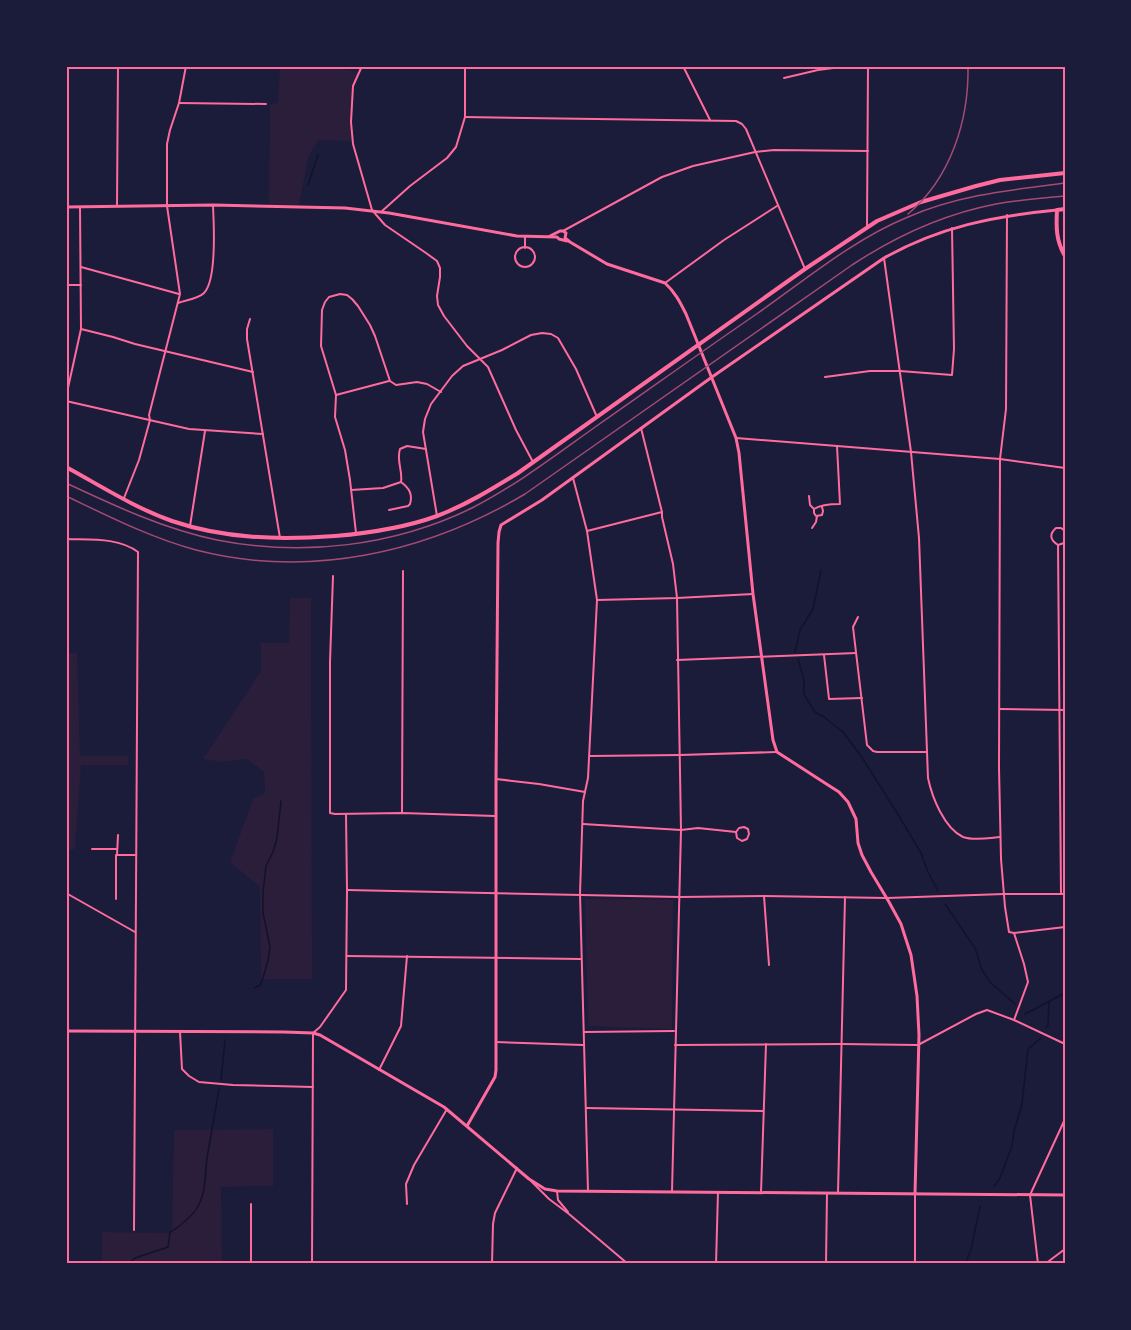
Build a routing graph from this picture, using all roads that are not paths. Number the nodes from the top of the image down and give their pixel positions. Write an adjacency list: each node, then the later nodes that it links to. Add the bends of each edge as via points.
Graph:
1 (118, 66): 16 (street)
2 (186, 66): 8 (street)
3 (362, 66): 22 (street, via 351,98 352,130)
4 (465, 66): 10 (street)
5 (683, 66): 11 (street)
6 (868, 67): 7 (street, via 818,70); 12 (street)
7 (784, 78)
8 (179, 103): 9 (street); 17 (street, via 167,144)
9 (266, 104)
10 (465, 117): 11 (street); 24 (street, via 456,147 447,158)
11 (710, 120): 13 (street, via 742,124)
12 (868, 151): 13 (street); 26 (street)
13 (755, 152): 18 (street); 28 (street, via 662,177)
14 (1065, 172): 26 (main road, via 957,190 888,215)
15 (213, 205): 17 (street); 22 (street); 41 (street, via 213,264 207,288 202,295)
16 (117, 206): 17 (street); 20 (street)
17 (167, 206): 40 (street)
18 (777, 206): 36 (street); 37 (street)
19 (66, 207): 20 (street)
20 (80, 207): 35 (street)
21 (1065, 209): 23 (main road)
22 (372, 210): 24 (street); 46 (street, via 385,225 437,261 438,305)
23 (1057, 210): 25 (street); 33 (main road, via 1057,237)
24 (381, 212): 30 (street)
25 (1008, 215): 27 (street); 64 (street, via 1006,409)
26 (867, 227): 36 (main road)
27 (952, 228): 34 (street); 47 (street, via 952,375)
28 (563, 231): 29 (street); 31 (street)
29 (557, 235): 30 (street); 31 (street)
30 (525, 236): 32 (street)
31 (564, 239): 37 (street, via 608,264)
32 (525, 248): 32 (street, via 535,254 532,264 525,267 515,261 516,253)
33 (1065, 256)
34 (884, 258): 47 (street); 49 (street)
35 (81, 267): 39 (street); 40 (street)
36 (805, 269): 44 (main road)
37 (665, 284): 44 (street, via 679,299)
38 (66, 285): 39 (street)
39 (81, 285): 43 (street)
40 (180, 294): 41 (street)
41 (178, 303): 45 (street)
42 (250, 319): 48 (street, via 247,339)
43 (81, 329): 45 (street); 54 (street)
44 (698, 345): 49 (street); 55 (main road)
45 (166, 351): 48 (street); 56 (street)
46 (481, 360): 52 (street, via 463,366); 55 (street, via 531,335 551,334 558,338 576,369); 65 (street, via 492,374)
47 (900, 371): 50 (street); 63 (street)
48 (253, 372): 59 (street)
49 (712, 377): 57 (street); 60 (street)
50 (825, 377)
51 (390, 381): 52 (street, via 396,385 427,384); 53 (street); 53 (street, via 375,336 358,306 347,296 328,297 323,306 321,346)
52 (441, 392): 62 (street, via 424,419)
53 (336, 395): 70 (street, via 335,417)
54 (66, 399): 56 (street)
55 (597, 417): 65 (main road)
56 (150, 420): 58 (street); 72 (street)
57 (641, 428): 68 (street); 76 (street)
58 (205, 431): 59 (street); 79 (street)
59 (263, 434): 84 (street)
60 (736, 438): 61 (street); 90 (street)
61 (837, 446): 63 (street); 73 (street, via 840,504)
62 (426, 450): 69 (street, via 407,446 400,450); 77 (street)
63 (911, 452): 64 (street); 103 (street, via 919,538)
64 (1000, 459): 67 (street); 99 (street)
65 (533, 462): 77 (main road, via 489,491)
66 (66, 468): 72 (main road)
67 (1065, 468)
68 (573, 477): 81 (street); 106 (street, via 500,528)
69 (401, 482): 70 (street, via 383,488); 75 (street, via 410,492 410,504)
70 (351, 490): 83 (street)
71 (809, 496): 74 (street)
72 (124, 498): 79 (main road)
73 (822, 507): 74 (street); 78 (street, via 824,512)
74 (814, 508): 78 (street)
75 (389, 510)
76 (662, 512): 81 (street); 91 (street)
77 (437, 516): 83 (main road, via 398,528)
78 (818, 516): 80 (street)
79 (190, 526): 84 (main road, via 234,535)
80 (812, 528)
81 (587, 531): 92 (street)
82 (1065, 531): 87 (street, via 1056,528 1052,532 1051,538)
83 (356, 534): 84 (main road)
84 (280, 538)
85 (66, 539): 119 (street, via 110,541 138,552)
86 (1065, 541): 87 (street)
87 (1058, 545): 100 (street)
88 (403, 571): 108 (street)
89 (333, 576): 109 (street, via 330,813)
90 (753, 594): 91 (street); 96 (street)
91 (677, 598): 92 (street); 97 (street)
92 (597, 600): 105 (street)
93 (858, 617): 94 (street, via 853,627)
94 (856, 653): 95 (street); 98 (street)
95 (824, 655): 96 (street); 98 (street, via 829,699)
96 (762, 657): 97 (street); 102 (street)
97 (677, 660): 104 (street)
98 (862, 698): 103 (street, via 870,749 877,753)
99 (1000, 709): 100 (street); 115 (street)
100 (1060, 710): 101 (street); 125 (street)
101 (1065, 710)
102 (777, 752): 104 (street); 129 (street, via 848,802 856,819 862,855)
103 (927, 752): 115 (street, via 932,795 955,832 964,838)
104 (680, 755): 105 (street); 112 (street)
105 (590, 756): 107 (street)
106 (496, 779): 107 (street); 110 (street)
107 (585, 792): 111 (street)
108 (402, 813): 109 (street); 110 (street)
109 (346, 814): 120 (street)
110 (496, 816): 121 (street)
111 (583, 824): 112 (street); 123 (street)
112 (681, 830): 113 (street); 127 (street)
113 (736, 832): 113 (street, via 742,841 749,834 744,827)
114 (118, 835): 117 (street)
115 (1000, 837): 124 (street)
116 (92, 849): 117 (street)
117 (117, 849): 118 (street)
118 (117, 855): 119 (street); 130 (street)
119 (135, 855): 132 (street)
120 (348, 890): 121 (street); 135 (street)
121 (497, 892): 123 (street); 137 (street)
122 (66, 893): 132 (street); 134 (street)
123 (580, 894): 127 (street); 138 (street)
124 (1004, 894): 125 (street); 129 (street); 133 (street, via 1009,932)
125 (1063, 894)
126 (764, 896): 127 (street); 128 (street); 139 (street)
127 (679, 897): 143 (street)
128 (845, 897): 129 (street); 149 (street)
129 (887, 898): 153 (street, via 911,955)
130 (116, 899)
131 (1065, 927): 133 (street)
132 (135, 932): 142 (street)
133 (1014, 933): 140 (street, via 1028,982)
134 (66, 934)
135 (347, 956): 136 (street); 146 (street, via 346,990)
136 (406, 956): 137 (street); 154 (street, via 400,1026)
137 (496, 958): 138 (street); 147 (street)
138 (582, 959): 145 (street)
139 (769, 965)
140 (1014, 1020): 150 (street); 153 (street, via 984,1010)
141 (66, 1031): 142 (street)
142 (135, 1031): 144 (street); 177 (street)
143 (675, 1031): 145 (street); 152 (street)
144 (180, 1032): 146 (street); 155 (street, via 182,1069 199,1082)
145 (584, 1032): 151 (street)
146 (313, 1033): 154 (street); 155 (street)
147 (496, 1042): 151 (street); 161 (street, via 495,1077)
148 (766, 1044): 149 (street); 152 (street); 159 (street)
149 (841, 1044): 153 (street); 170 (street)
150 (1065, 1044)
151 (584, 1045): 156 (street)
152 (675, 1045): 158 (street)
153 (918, 1045): 171 (street)
154 (379, 1070): 157 (street)
155 (313, 1087): 181 (street)
156 (586, 1108): 158 (street); 165 (street)
157 (447, 1109): 161 (street); 175 (street, via 406,1184)
158 (674, 1110): 159 (street); 166 (street)
159 (763, 1111): 168 (street)
160 (1065, 1119): 172 (street)
161 (467, 1126): 162 (street)
162 (517, 1168): 163 (street); 182 (street, via 495,1213)
163 (529, 1179): 164 (street); 176 (street)
164 (557, 1191): 165 (street); 176 (street, via 558,1200)
165 (588, 1191): 166 (street)
166 (672, 1192): 167 (street)
167 (718, 1192): 168 (street); 184 (street)
168 (761, 1193): 169 (street)
169 (827, 1193): 170 (street); 185 (street)
170 (838, 1193): 171 (street)
171 (915, 1194): 172 (street); 186 (street)
172 (1030, 1195): 173 (street); 187 (street)
173 (1065, 1196)
174 (251, 1204): 180 (street)
175 (407, 1204)
176 (569, 1214): 183 (street)
177 (134, 1230)
178 (1065, 1249): 179 (street)
179 (1054, 1258): 188 (street); 189 (street)
180 (251, 1264)
181 (312, 1264)
182 (492, 1264)
183 (628, 1264)
184 (716, 1264)
185 (826, 1264)
186 (915, 1264)
187 (1038, 1264)
188 (1045, 1264)
189 (1054, 1264)

